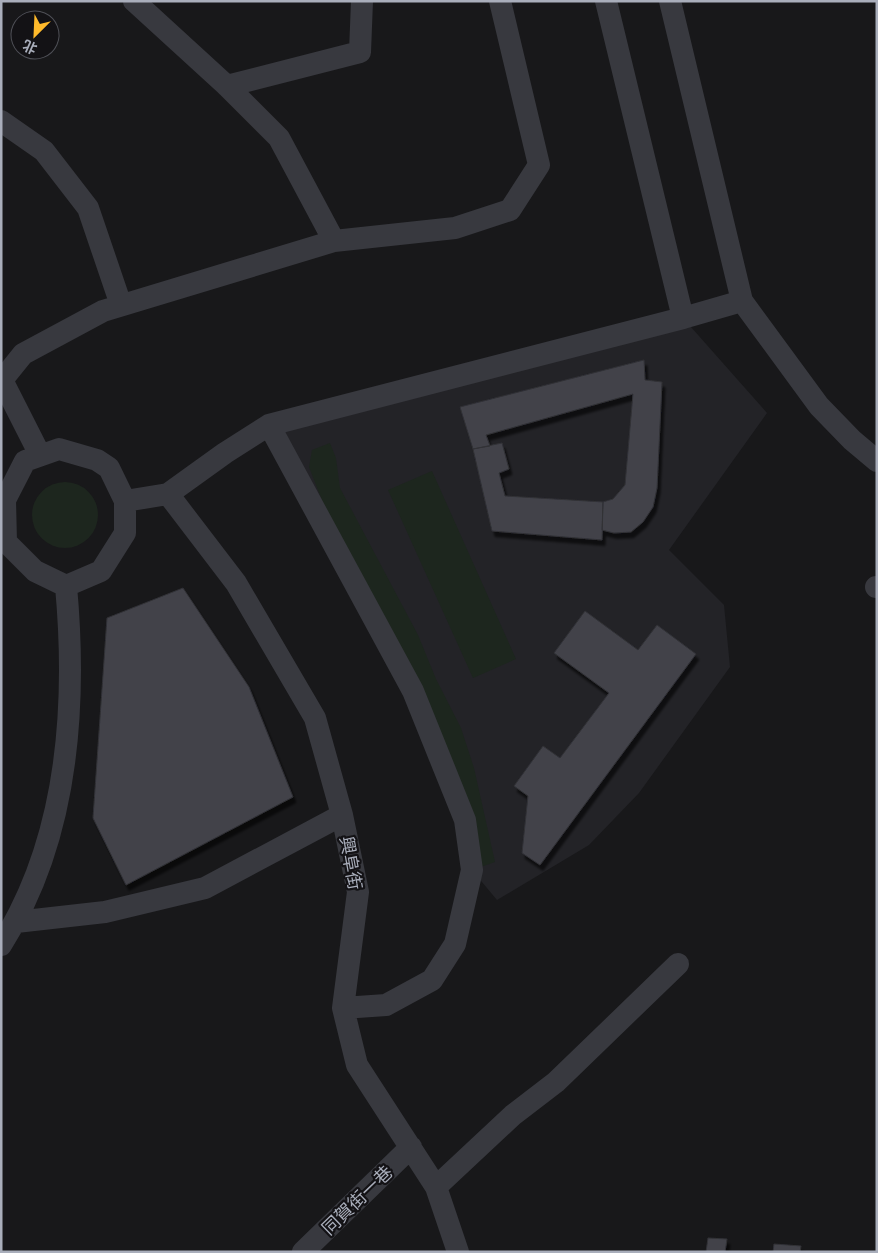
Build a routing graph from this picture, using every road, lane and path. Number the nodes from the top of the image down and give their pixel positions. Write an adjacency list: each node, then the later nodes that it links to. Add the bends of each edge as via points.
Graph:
1 (134, 1): 6 (street)
2 (362, 1): 6 (street, via 360,52)
3 (500, 1): 8 (street, via 539,165 510,210 455,228)
4 (606, 1): 11 (street)
5 (670, 1): 9 (street)
6 (227, 86): 8 (street, via 279,138)
7 (1, 121): 10 (street, via 44,151 88,208)
8 (334, 240): 10 (street)
9 (742, 301): 11 (street); 14 (street, via 819,406)
10 (121, 305): 13 (street, via 103,311 23,354 2,380)
11 (683, 318): 12 (street)
12 (269, 425): 15 (street); 23 (street, via 413,691 465,820 472,870 455,944 432,980 386,1005)
13 (40, 456): 16 (street, via 59,449 97,460 109,468); 17 (street, via 25,461 6,500)
14 (877, 461)
15 (168, 494): 16 (street); 19 (street, 興阜街, via 236,582 315,718)
16 (126, 501): 18 (street, via 125,533 101,570)
17 (4, 521): 18 (street, via 6,542 35,571)
18 (66, 586): 20 (street, via 71,645 66,751 48,839)
19 (342, 815): 20 (street, via 205,888 105,912); 23 (street, 興阜街, via 358,892)
20 (16, 922): 21 (street)
21 (1, 945)
22 (678, 964): 25 (street, via 556,1082 513,1114)
23 (343, 1008): 24 (street, 興阜街, via 357,1065)
24 (411, 1147): 25 (street, 興阜街); 26 (street, 同賀街一巷)
25 (436, 1187): 27 (street, 興阜街)
26 (303, 1252)
27 (458, 1252)

